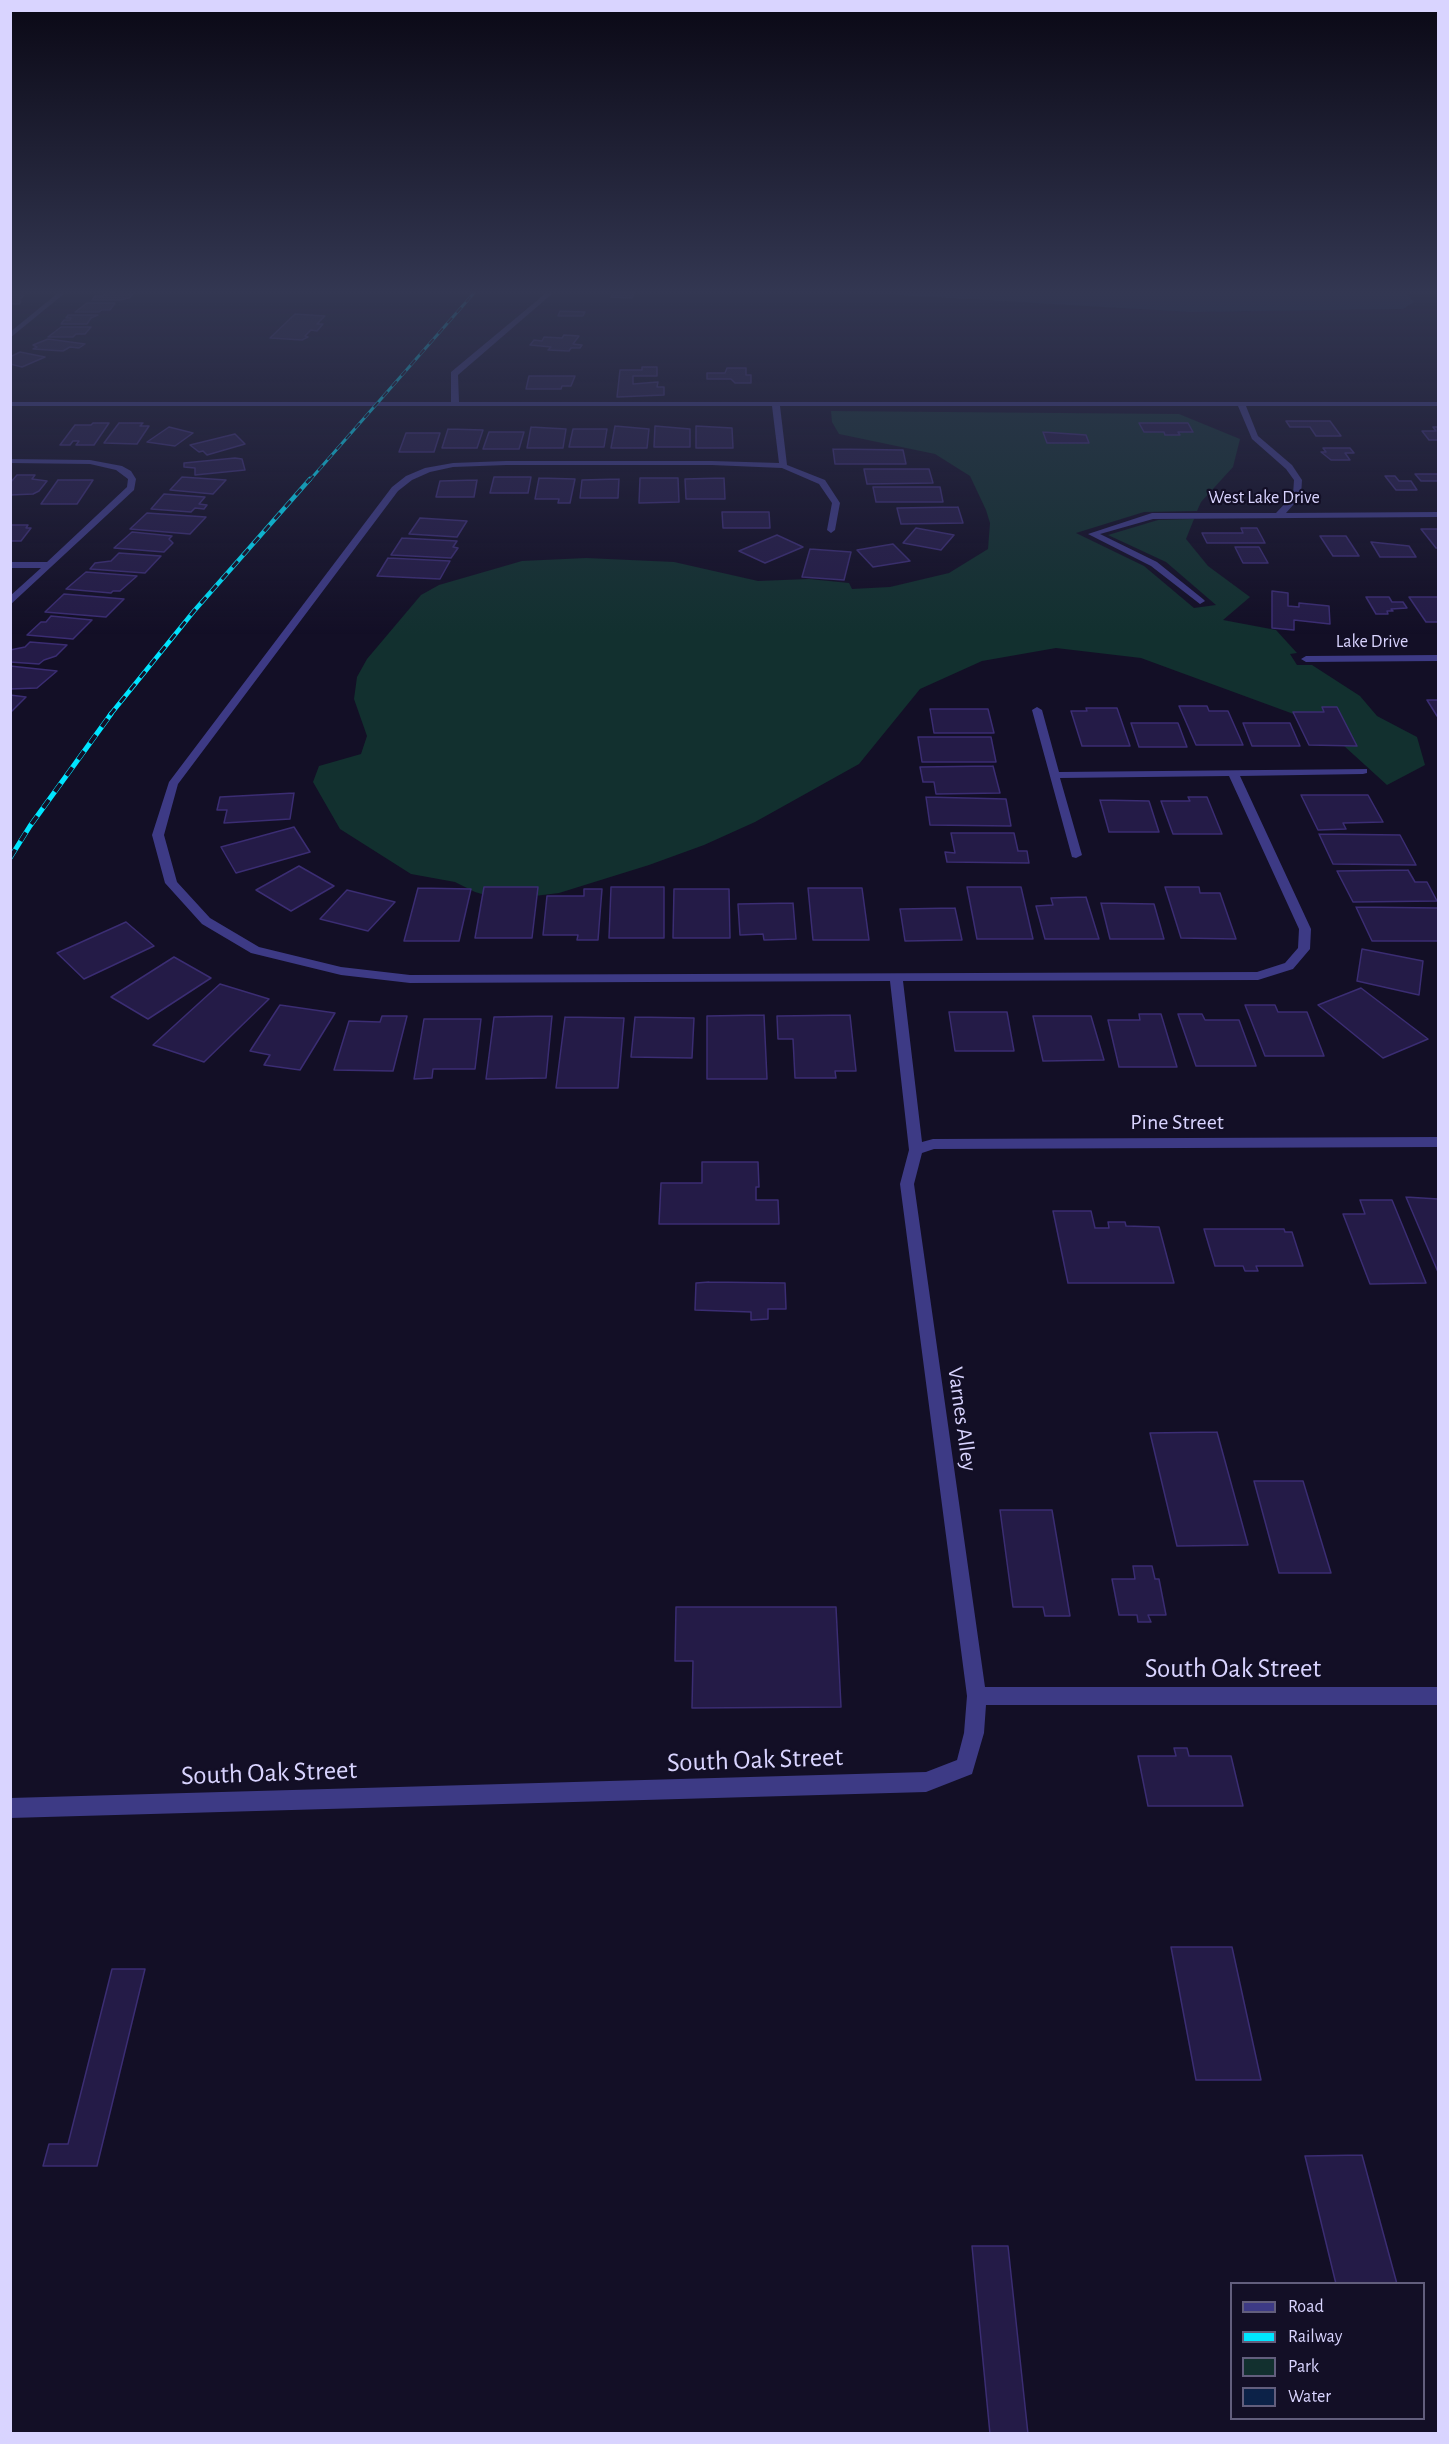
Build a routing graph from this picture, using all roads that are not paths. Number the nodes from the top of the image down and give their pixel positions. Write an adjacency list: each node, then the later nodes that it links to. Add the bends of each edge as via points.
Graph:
1 (776, 407): 4 (street)
2 (1242, 407): 5 (street, via 1255,437 1290,467 1298,480 1297,496)
3 (10, 461): 8 (street, via 90,462 119,468 132,479 131,488)
4 (783, 466): 7 (street, via 822,482 836,503); 19 (street, via 453,465 409,478 395,489 173,784 159,835 171,883 206,921 255,950 341,971 410,979)
5 (1280, 514): 6 (street, West Lake Drive); 10 (street, West Lake Drive, via 1152,516 1092,534 1154,564)
6 (1438, 515)
7 (831, 530)
8 (50, 565): 9 (street); 11 (street)
9 (10, 566)
10 (1200, 601)
11 (10, 602)
12 (1438, 658): 13 (street, Lake Drive)
13 (1306, 659)
14 (1037, 710): 17 (street)
15 (1363, 771): 16 (street)
16 (1233, 773): 17 (street); 19 (street, via 1305,929 1304,949 1289,966 1258,976)
17 (1054, 775): 18 (street)
18 (1076, 855)
19 (896, 979): 21 (street)
20 (1438, 1142): 21 (street, Pine Street, via 933,1144)
21 (916, 1150): 22 (street, Varnes Alley, via 907,1184)
22 (978, 1696): 23 (street, South Oak Street); 24 (street, South Oak Street, via 965,1767 926,1782)
23 (1438, 1696)
24 (10, 1808)

